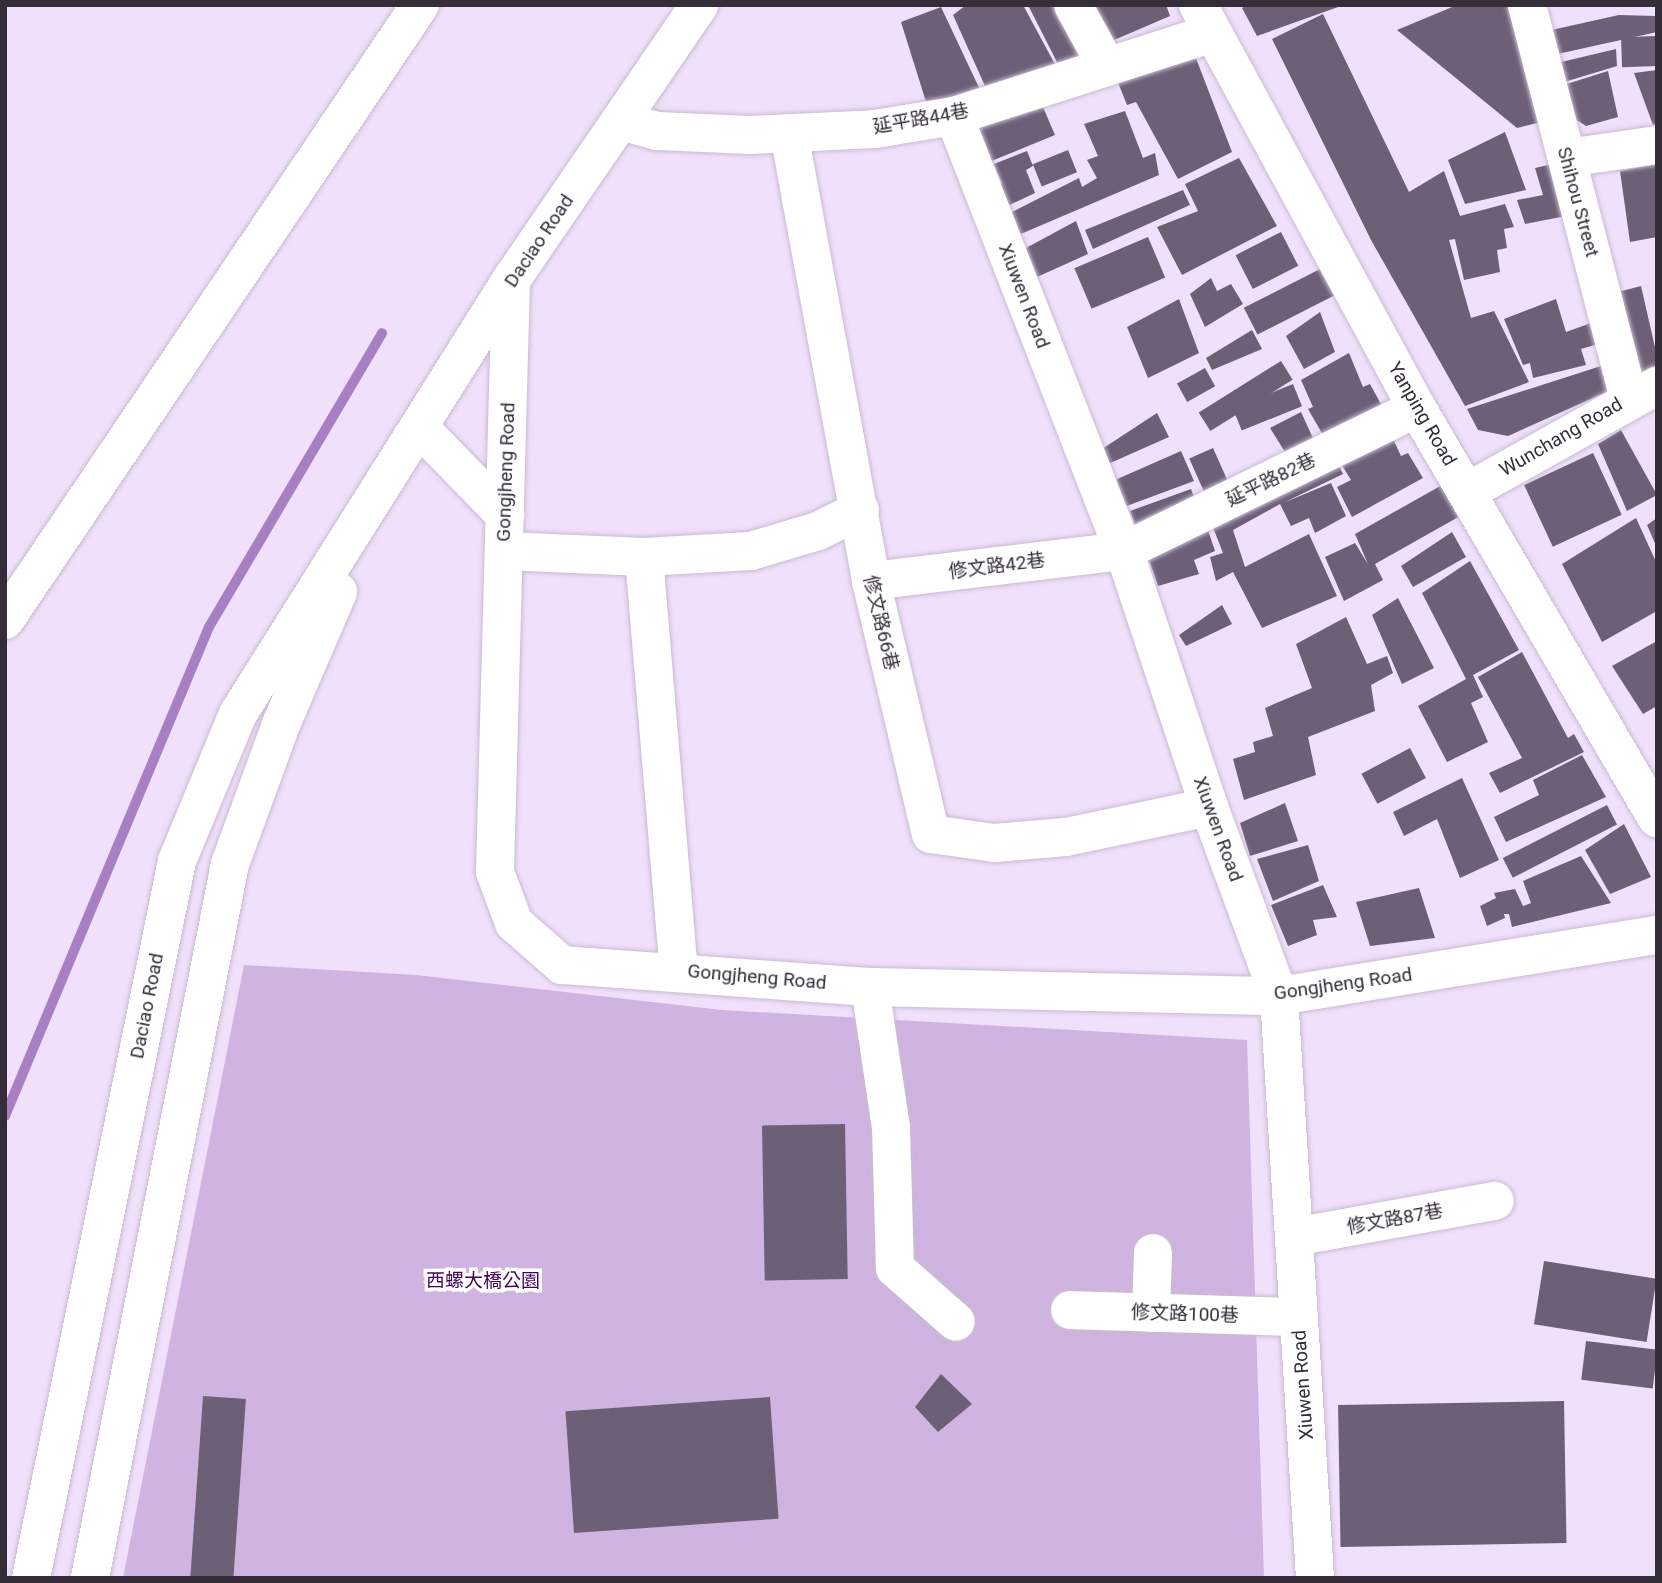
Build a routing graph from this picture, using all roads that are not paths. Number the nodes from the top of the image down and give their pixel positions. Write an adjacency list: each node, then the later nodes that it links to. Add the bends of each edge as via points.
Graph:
1 (420, 5): 23 (street)
2 (699, 5): 8 (street, Daciao Road)
3 (1073, 5): 6 (street)
4 (1527, 5): 11 (street, Shihou Street)
5 (1205, 19): 6 (street, 延平路44巷); 14 (street, Yanping Road)
6 (1107, 67): 7 (street, 延平路44巷)
7 (954, 116): 9 (street, 延平路44巷, via 875,128); 20 (street, Xiuwen Road)
8 (620, 121): 9 (street, 延平路44巷, via 657,131); 12 (street, Daciao Road)
9 (789, 133): 18 (street, 修文路66巷)
10 (1657, 145): 11 (street)
11 (1566, 158): 13 (street, Shihou Street)
12 (511, 280): 15 (street, Daciao Road); 19 (street, Gongjheng Road)
13 (1643, 392): 17 (street, Wunchang Road)
14 (1418, 408): 17 (street, Yanping Road); 20 (street, 延平路82巷)
15 (419, 428): 16 (street, Daciao Road); 19 (street)
16 (386, 481): 37 (street, Daciao Road, via 239,714 177,861); 38 (street, Daciao Road, via 282,722 230,864)
17 (1466, 492): 25 (street, Yanping Road)
18 (860, 510): 21 (street, via 818,531 751,551); 22 (street, 修文路66巷)
19 (505, 533): 21 (street); 27 (street, Gongjheng Road, via 495,872 514,923 562,965)
20 (1124, 551): 22 (street, 修文路42巷); 24 (street, Xiuwen Road)
21 (644, 557): 27 (street)
22 (871, 581): 24 (street, 修文路66巷, via 931,834 994,843 1066,837)
23 (5, 620)
24 (1209, 807): 29 (street, Xiuwen Road)
25 (1657, 818)
26 (1657, 935): 29 (street, Gongjheng Road)
27 (679, 970): 28 (street, Gongjheng Road)
28 (870, 987): 29 (street, Gongjheng Road); 36 (street, via 891,1127 895,1268)
29 (1279, 996): 31 (street, Xiuwen Road)
30 (1495, 1201): 31 (street, 修文路87巷)
31 (1294, 1237): 35 (street, Xiuwen Road)
32 (1153, 1253): 34 (street)
33 (1070, 1310): 34 (street, 修文路100巷)
34 (1151, 1313): 35 (street, 修文路100巷)
35 (1299, 1317): 39 (street, Xiuwen Road)
36 (956, 1322)
37 (31, 1578)
38 (90, 1578)
39 (1315, 1578)

